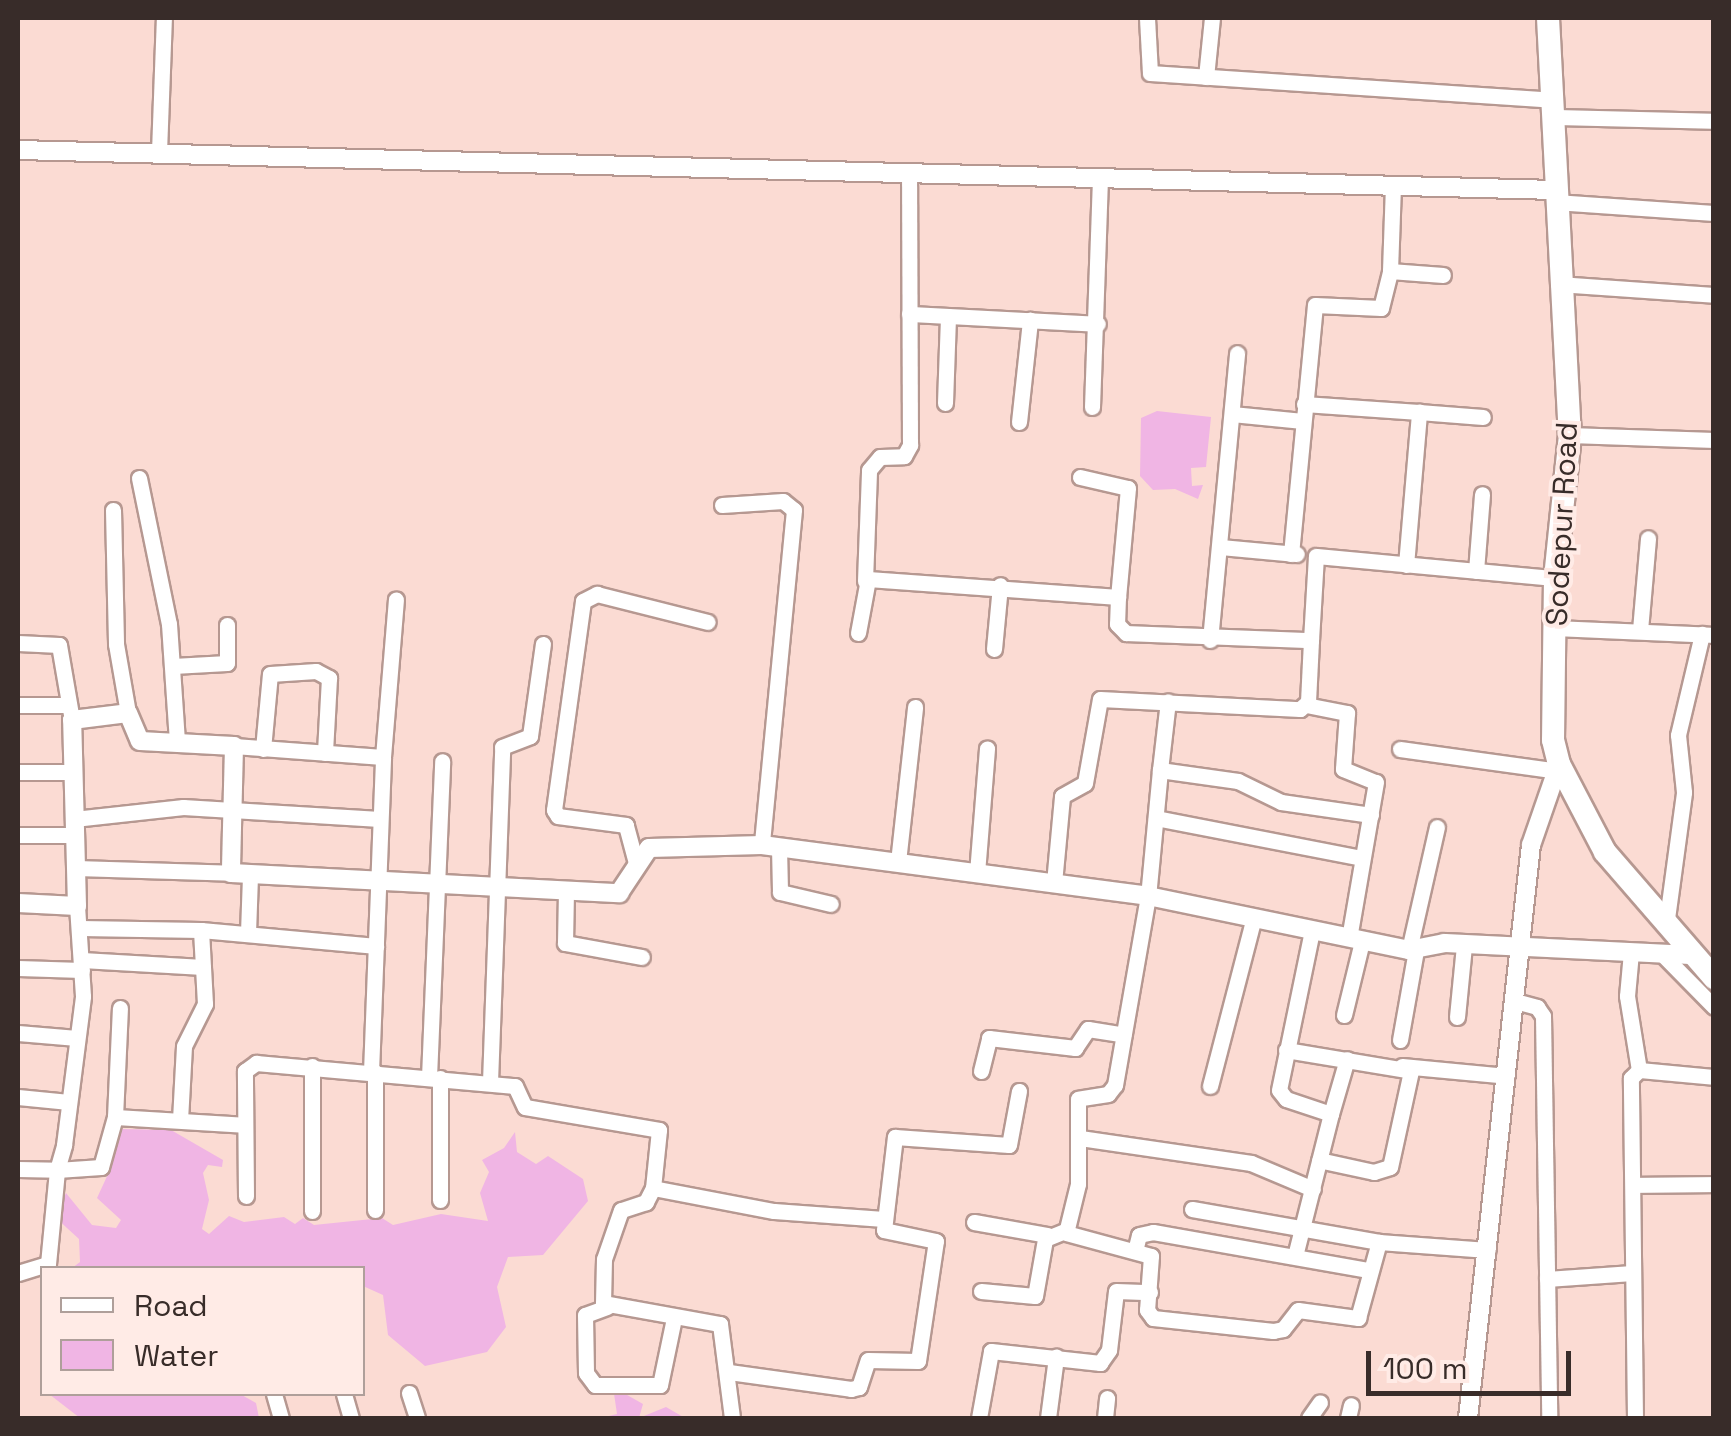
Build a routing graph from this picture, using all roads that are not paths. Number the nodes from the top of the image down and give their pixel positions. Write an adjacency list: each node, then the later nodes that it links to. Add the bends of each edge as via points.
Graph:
1 (164, 18): 9 (street)
2 (1147, 18): 5 (street, via 1147,72)
3 (1212, 18): 5 (street)
4 (1548, 18): 6 (main road, Sodepur Road)
5 (1206, 76): 6 (street)
6 (1552, 109): 7 (street); 13 (main road, Sodepur Road)
7 (1714, 120)
8 (18, 150): 9 (street)
9 (159, 152): 10 (street)
10 (910, 172): 11 (street); 19 (street)
11 (1100, 178): 12 (street); 22 (street)
12 (1393, 186): 13 (street); 15 (street)
13 (1555, 196): 14 (street); 17 (main road, Sodepur Road)
14 (1714, 213)
15 (1390, 271): 16 (street); 26 (street, via 1381,308 1314,306)
16 (1444, 274)
17 (1558, 284): 18 (street); 31 (main road, Sodepur Road)
18 (1714, 295)
19 (909, 314): 20 (street); 45 (street, via 910,444 904,456 880,457 869,470)
20 (948, 316): 21 (street); 24 (street)
21 (1030, 320): 22 (street); 30 (street)
22 (1098, 324): 25 (street)
23 (1237, 353): 28 (street)
24 (946, 403)
25 (1092, 407)
26 (1303, 412): 27 (street); 28 (street); 40 (street)
27 (1419, 412): 29 (street); 42 (street)
28 (1232, 414): 39 (street)
29 (1483, 417)
30 (1020, 422)
31 (1570, 435): 32 (street); 44 (main road, Sodepur Road)
32 (1714, 440)
33 (1080, 477): 47 (street, via 1128,488)
34 (139, 478): 60 (street)
35 (1482, 494): 43 (street)
36 (722, 505): 86 (street, via 783,502 794,510)
37 (113, 510): 66 (street, via 116,644)
38 (1648, 538): 52 (street)
39 (1220, 547): 40 (street); 55 (street)
40 (1291, 554): 41 (street)
41 (1316, 556): 42 (street); 56 (street)
42 (1406, 564): 43 (street)
43 (1476, 571): 44 (street)
44 (1555, 578): 51 (main road, Sodepur Road)
45 (864, 581): 46 (street); 53 (street)
46 (1000, 585): 47 (street); 59 (street)
47 (1118, 597): 55 (street, via 1121,632)
48 (396, 600): 73 (street)
49 (708, 622): 89 (street, via 597,594 583,601 554,810 558,816 626,825)
50 (228, 625): 60 (street, via 227,663)
51 (1556, 628): 52 (street); 75 (main road, Sodepur Road)
52 (1640, 630): 54 (street)
53 (858, 632)
54 (1708, 634): 103 (street, via 1677,747 1684,792)
55 (1210, 640): 56 (street)
56 (1311, 640): 63 (street)
57 (18, 643): 65 (street, via 59,645)
58 (543, 644): 96 (street, via 530,736 502,746)
59 (994, 649)
60 (173, 666): 67 (street)
61 (1168, 701): 63 (street); 76 (street); 94 (street, via 1100,699 1085,784 1062,796)
62 (18, 705): 65 (street)
63 (1306, 706): 80 (street, via 1347,714 1343,770 1375,778)
64 (916, 707): 88 (street)
65 (70, 713): 66 (street); 78 (street)
66 (128, 713): 67 (street, via 140,741)
67 (178, 742): 68 (street)
68 (234, 746): 69 (street); 79 (street)
69 (263, 748): 72 (street); 72 (street, via 270,674 316,671 329,678)
70 (987, 748): 91 (street)
71 (1400, 749): 75 (street)
72 (325, 753): 73 (street)
73 (383, 757): 82 (street)
74 (442, 761): 95 (street)
75 (1558, 768): 103 (main road, Sodepur Road, via 1604,852); 111 (street, via 1536,818)
76 (1160, 770): 80 (street, via 1238,781 1281,802); 81 (street)
77 (18, 772): 78 (street)
78 (74, 772): 83 (street)
79 (232, 810): 82 (street); 83 (street, via 169,807); 92 (street)
80 (1370, 815): 87 (street)
81 (1156, 818): 87 (street); 98 (street)
82 (380, 820): 93 (street)
83 (75, 827): 85 (street); 90 (street)
84 (1437, 827): 112 (street)
85 (18, 835)
86 (770, 846): 88 (street); 89 (street, via 661,846 644,850); 100 (street, via 780,892)
87 (1362, 858): 108 (street)
88 (898, 862): 91 (street)
89 (636, 863): 97 (street, via 624,892)
90 (76, 868): 92 (street); 101 (street)
91 (977, 873): 94 (street)
92 (240, 874): 93 (street); 107 (street)
93 (379, 882): 95 (street); 110 (street)
94 (1054, 883): 98 (street)
95 (440, 886): 96 (street); 138 (street)
96 (496, 888): 97 (street); 140 (street)
97 (566, 890): 116 (street, via 564,943)
98 (1148, 896): 102 (street); 127 (street)
99 (18, 903): 101 (street)
100 (831, 904)
101 (77, 906): 104 (street)
102 (1253, 920): 106 (street); 141 (street)
103 (1666, 926): 115 (main road, Sodepur Road)
104 (80, 928): 105 (street); 117 (street)
105 (201, 930): 107 (street); 118 (street)
106 (1312, 931): 108 (street); 130 (street)
107 (248, 933): 110 (street)
108 (1355, 939): 112 (street); 124 (street)
109 (1464, 945): 111 (street); 112 (street); 125 (street)
110 (376, 946): 136 (street)
111 (1519, 948): 113 (street); 121 (street)
112 (1413, 950): 129 (street)
113 (1631, 952): 114 (street); 134 (street, via 1627,996)
114 (1662, 954): 115 (street); 122 (street)
115 (1692, 955): 120 (main road, Sodepur Road)
116 (642, 957)
117 (82, 965): 118 (street); 119 (street); 128 (street)
118 (203, 967): 147 (street, via 203,1012 184,1046)
119 (18, 968)
120 (1714, 978)
121 (1515, 1001): 137 (street); 174 (street, via 1537,1007 1543,1016)
122 (1714, 1007)
123 (120, 1008): 146 (street)
124 (1344, 1014)
125 (1457, 1017)
126 (18, 1033): 128 (street)
127 (1124, 1035): 135 (street, via 1088,1028 1075,1048 989,1038); 149 (street, via 1114,1089 1078,1099)
128 (77, 1038): 144 (street)
129 (1400, 1040)
130 (1286, 1050): 131 (street); 145 (street, via 1282,1098)
131 (1347, 1059): 133 (street); 145 (street)
132 (312, 1066): 136 (street); 148 (street, via 247,1066); 161 (street)
133 (1400, 1066): 137 (street); 150 (street, via 1412,1080 1390,1167 1374,1172)
134 (1640, 1070): 139 (street); 154 (street, via 1631,1078)
135 (980, 1071)
136 (373, 1072): 138 (street); 160 (street)
137 (1507, 1076): 168 (street)
138 (434, 1077): 140 (street); 158 (street)
139 (1714, 1077)
140 (490, 1082): 155 (street, via 516,1086 530,1109 659,1130)
141 (1210, 1086)
142 (1019, 1091): 162 (street, via 1009,1144 898,1133)
143 (18, 1097): 144 (street)
144 (69, 1102): 152 (street)
145 (1332, 1114): 150 (street)
146 (116, 1117): 147 (street); 152 (street, via 101,1167)
147 (180, 1120): 148 (street)
148 (244, 1125): 157 (street)
149 (1080, 1138): 156 (street, via 1250,1163); 165 (street)
150 (1320, 1160): 156 (street)
151 (18, 1169): 152 (street)
152 (58, 1170): 171 (street, via 52,1256)
153 (1714, 1184): 154 (street)
154 (1633, 1186): 173 (street)
155 (653, 1188): 162 (street, via 774,1211); 177 (street, via 646,1202 624,1207 608,1244)
156 (1312, 1188): 164 (street)
157 (246, 1196)
158 (440, 1200)
159 (1192, 1209): 164 (street)
160 (375, 1210)
161 (312, 1211)
162 (884, 1219): 180 (street, via 886,1232 936,1241 918,1361 868,1360 859,1387 850,1390)
163 (974, 1222): 166 (street)
164 (1304, 1225): 167 (street); 170 (street)
165 (1066, 1231): 166 (street); 169 (street)
166 (1048, 1235): 175 (street, via 1035,1296)
167 (1379, 1242): 168 (street); 172 (street)
168 (1488, 1250): 190 (street)
169 (1135, 1251): 170 (street, via 1146,1232); 176 (street, via 1153,1262)
170 (1296, 1256): 172 (street)
171 (44, 1266)
172 (1369, 1270): 176 (street, via 1356,1320 1298,1310 1280,1331 1158,1320 1147,1310)
173 (1632, 1273): 174 (street); 192 (street)
174 (1547, 1279): 191 (street)
175 (981, 1291)
176 (1150, 1292): 179 (street, via 1116,1291 1104,1362)
177 (607, 1307): 178 (street); 178 (street, via 586,1316 586,1373 595,1384 660,1385)
178 (674, 1318): 180 (street, via 720,1324)
179 (1056, 1357): 186 (street, via 991,1351); 187 (street)
180 (729, 1372): 185 (street)
181 (410, 1393): 184 (street)
182 (1107, 1398): 188 (street)
183 (1320, 1402): 189 (street)
184 (417, 1418)
185 (732, 1418)
186 (979, 1418)
187 (1048, 1418)
188 (1105, 1418)
189 (1309, 1418)
190 (1468, 1418)
191 (1549, 1418)
192 (1635, 1418)

